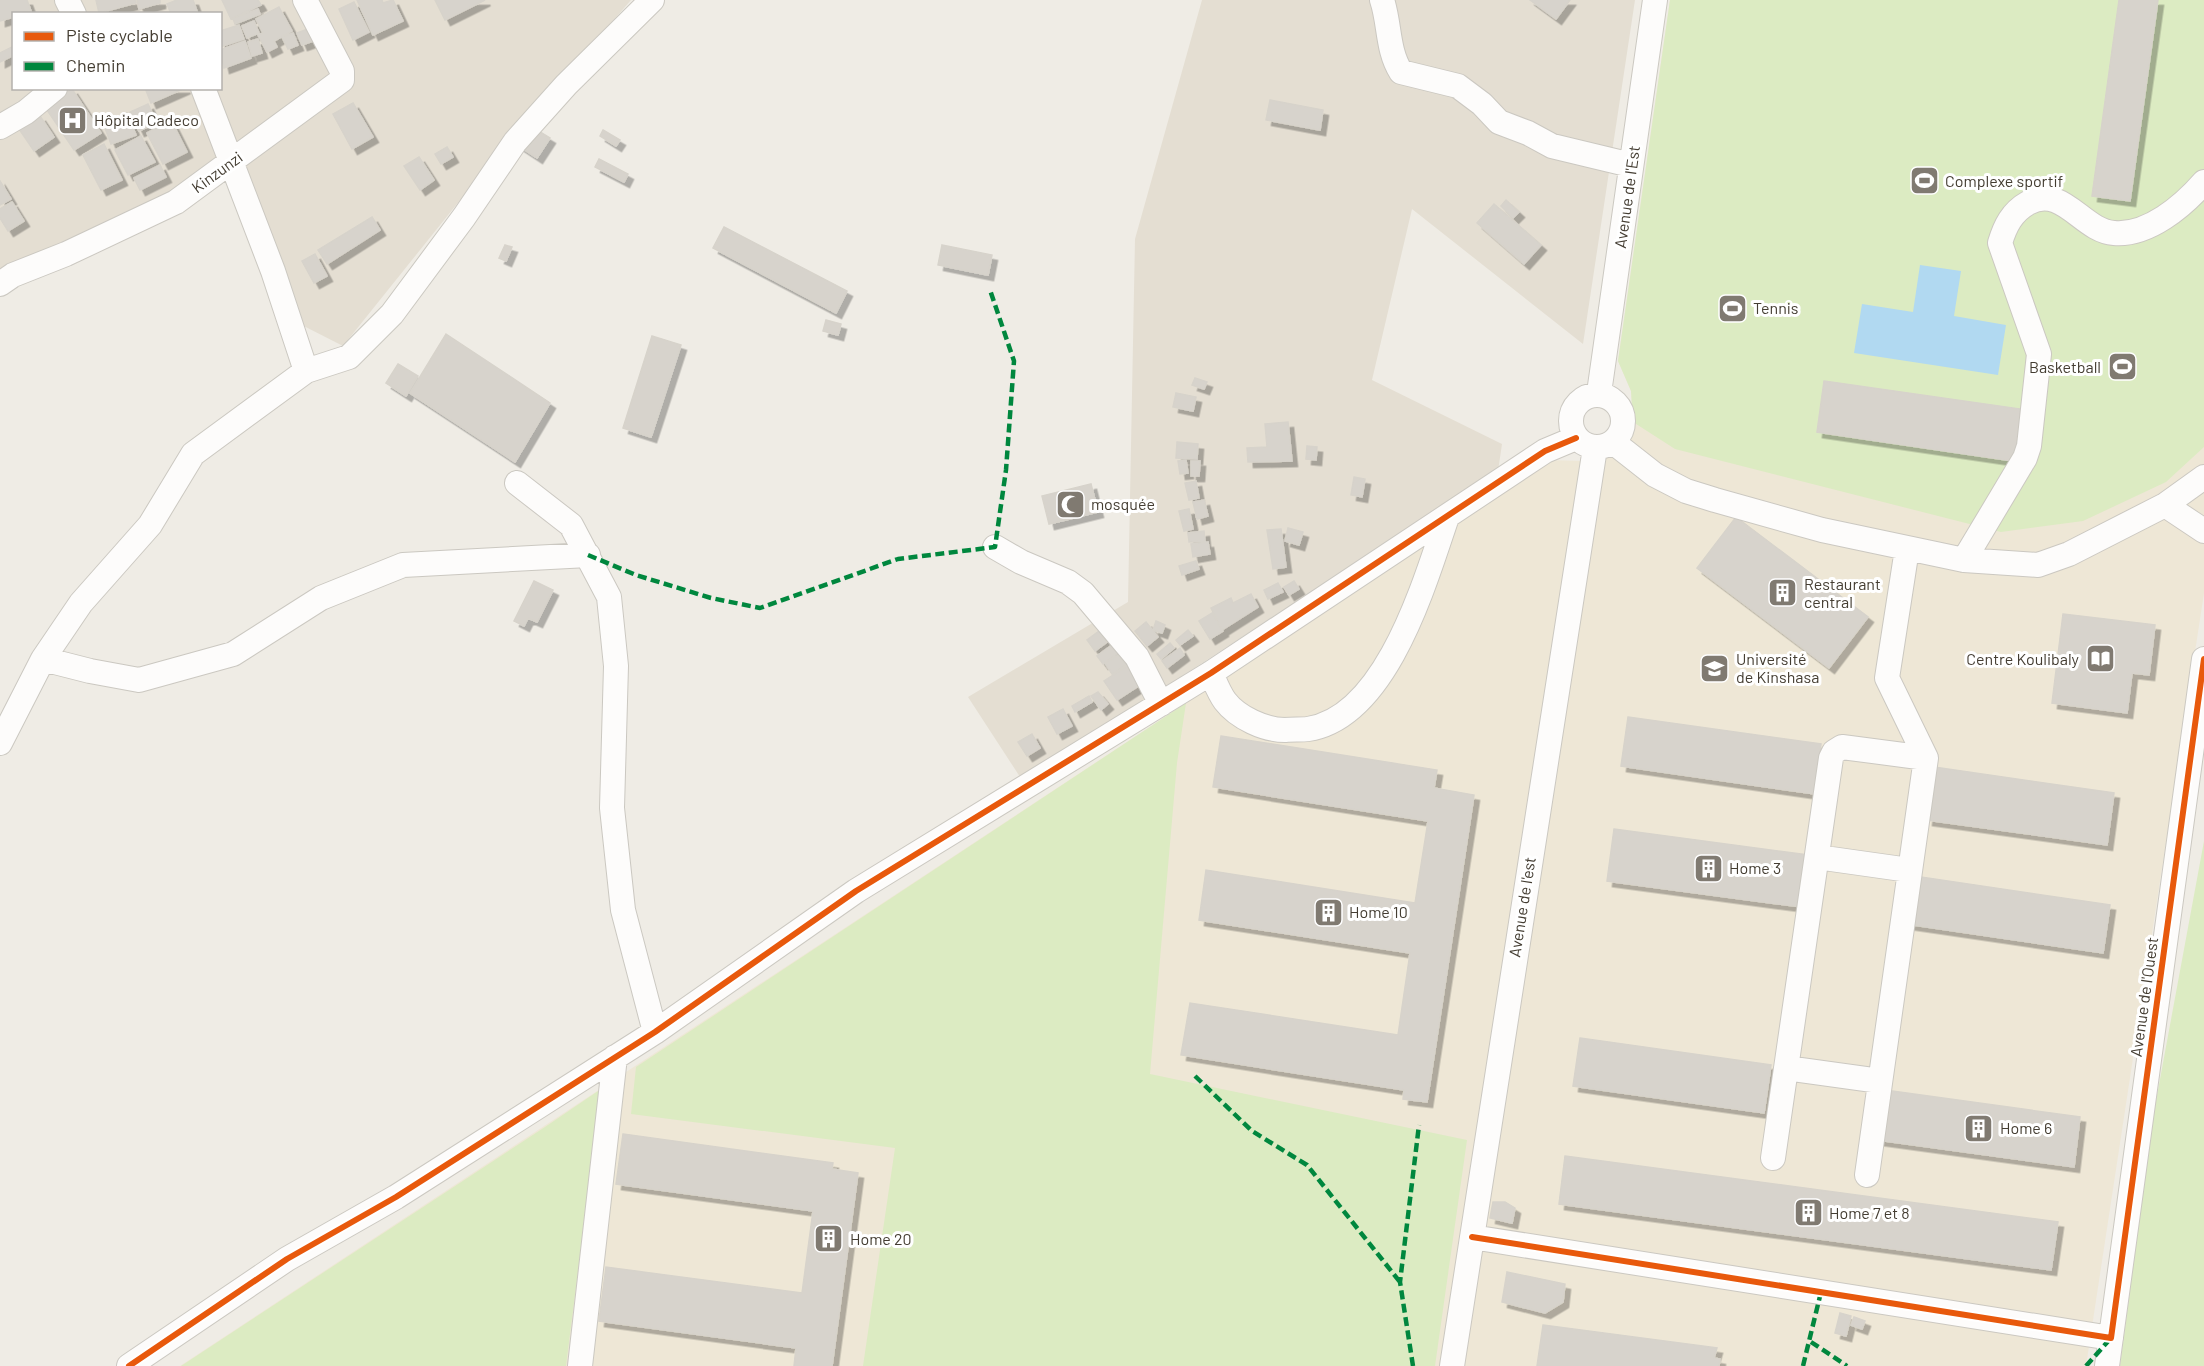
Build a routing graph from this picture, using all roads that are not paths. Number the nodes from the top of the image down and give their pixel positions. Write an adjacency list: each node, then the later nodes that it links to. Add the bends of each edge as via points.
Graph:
1 (305, 0): 8 (street, Kinzunzi, via 344,76)
2 (652, 0): 12 (street, via 515,142 392,314 349,357)
3 (1382, 0): 9 (street, via 1392,58 1401,72 1458,86 1499,122 1552,146)
4 (1655, 0): 9 (street, Avenue de l'Est)
5 (53, 90): 7 (street)
6 (205, 90): 8 (street)
7 (0, 127)
8 (230, 164): 11 (street, Kinzunzi, via 176,202); 12 (street, via 273,271)
9 (1631, 165): 13 (street, Avenue de l'Est)
10 (2204, 182): 23 (street, via 2178,209 2133,232 2096,229 2050,197 2033,200 2018,209 2005,226 2000,243 2038,354 2029,446)
11 (0, 284)
12 (306, 371): 24 (street, via 193,454 150,525 81,603)
13 (1599, 393): 14 (street, via 1611,399 1622,412 1622,428); 14 (street, via 1586,396 1572,410 1571,429)
14 (1595, 443): 18 (street, via 1545,451); 21 (street, via 1686,491 1822,530); 38 (street, Avenue de l'est)
15 (2204, 477): 17 (street)
16 (517, 483): 22 (street, via 571,525)
17 (2165, 505): 19 (street); 23 (street, via 2054,561 2038,565)
18 (1447, 517): 26 (street); 26 (street, via 1402,637 1368,691 1341,715 1310,729 1276,730 1249,721 1226,702)
19 (2204, 531)
20 (995, 547): 27 (street, via 1083,593 1137,657)
21 (1907, 549): 23 (street); 29 (street, via 1887,678)
22 (588, 555): 24 (street, via 403,565 321,598 233,654 139,680); 32 (street, via 609,597 616,666 612,808 623,910)
23 (1964, 561)
24 (42, 659): 28 (street)
25 (2204, 659): 39 (street, Avenue de l'Ouest)
26 (1211, 673): 27 (street)
27 (1161, 704): 32 (street, via 856,891)
28 (0, 743)
29 (1926, 758): 30 (street, via 1842,747 1834,752); 31 (street)
30 (1817, 857): 31 (street); 34 (street)
31 (1909, 870): 35 (street)
32 (655, 1032): 33 (street)
33 (615, 1057): 40 (street, via 396,1197 287,1259); 41 (street)
34 (1786, 1068): 35 (street); 36 (street)
35 (1880, 1081): 37 (street)
36 (1773, 1158)
37 (1867, 1175)
38 (1472, 1237): 39 (street); 42 (street, Avenue de l'est)
39 (2111, 1338): 43 (street, Avenue de l'Ouest)
40 (129, 1366)
41 (580, 1366)
42 (1452, 1366)
43 (2108, 1366)

